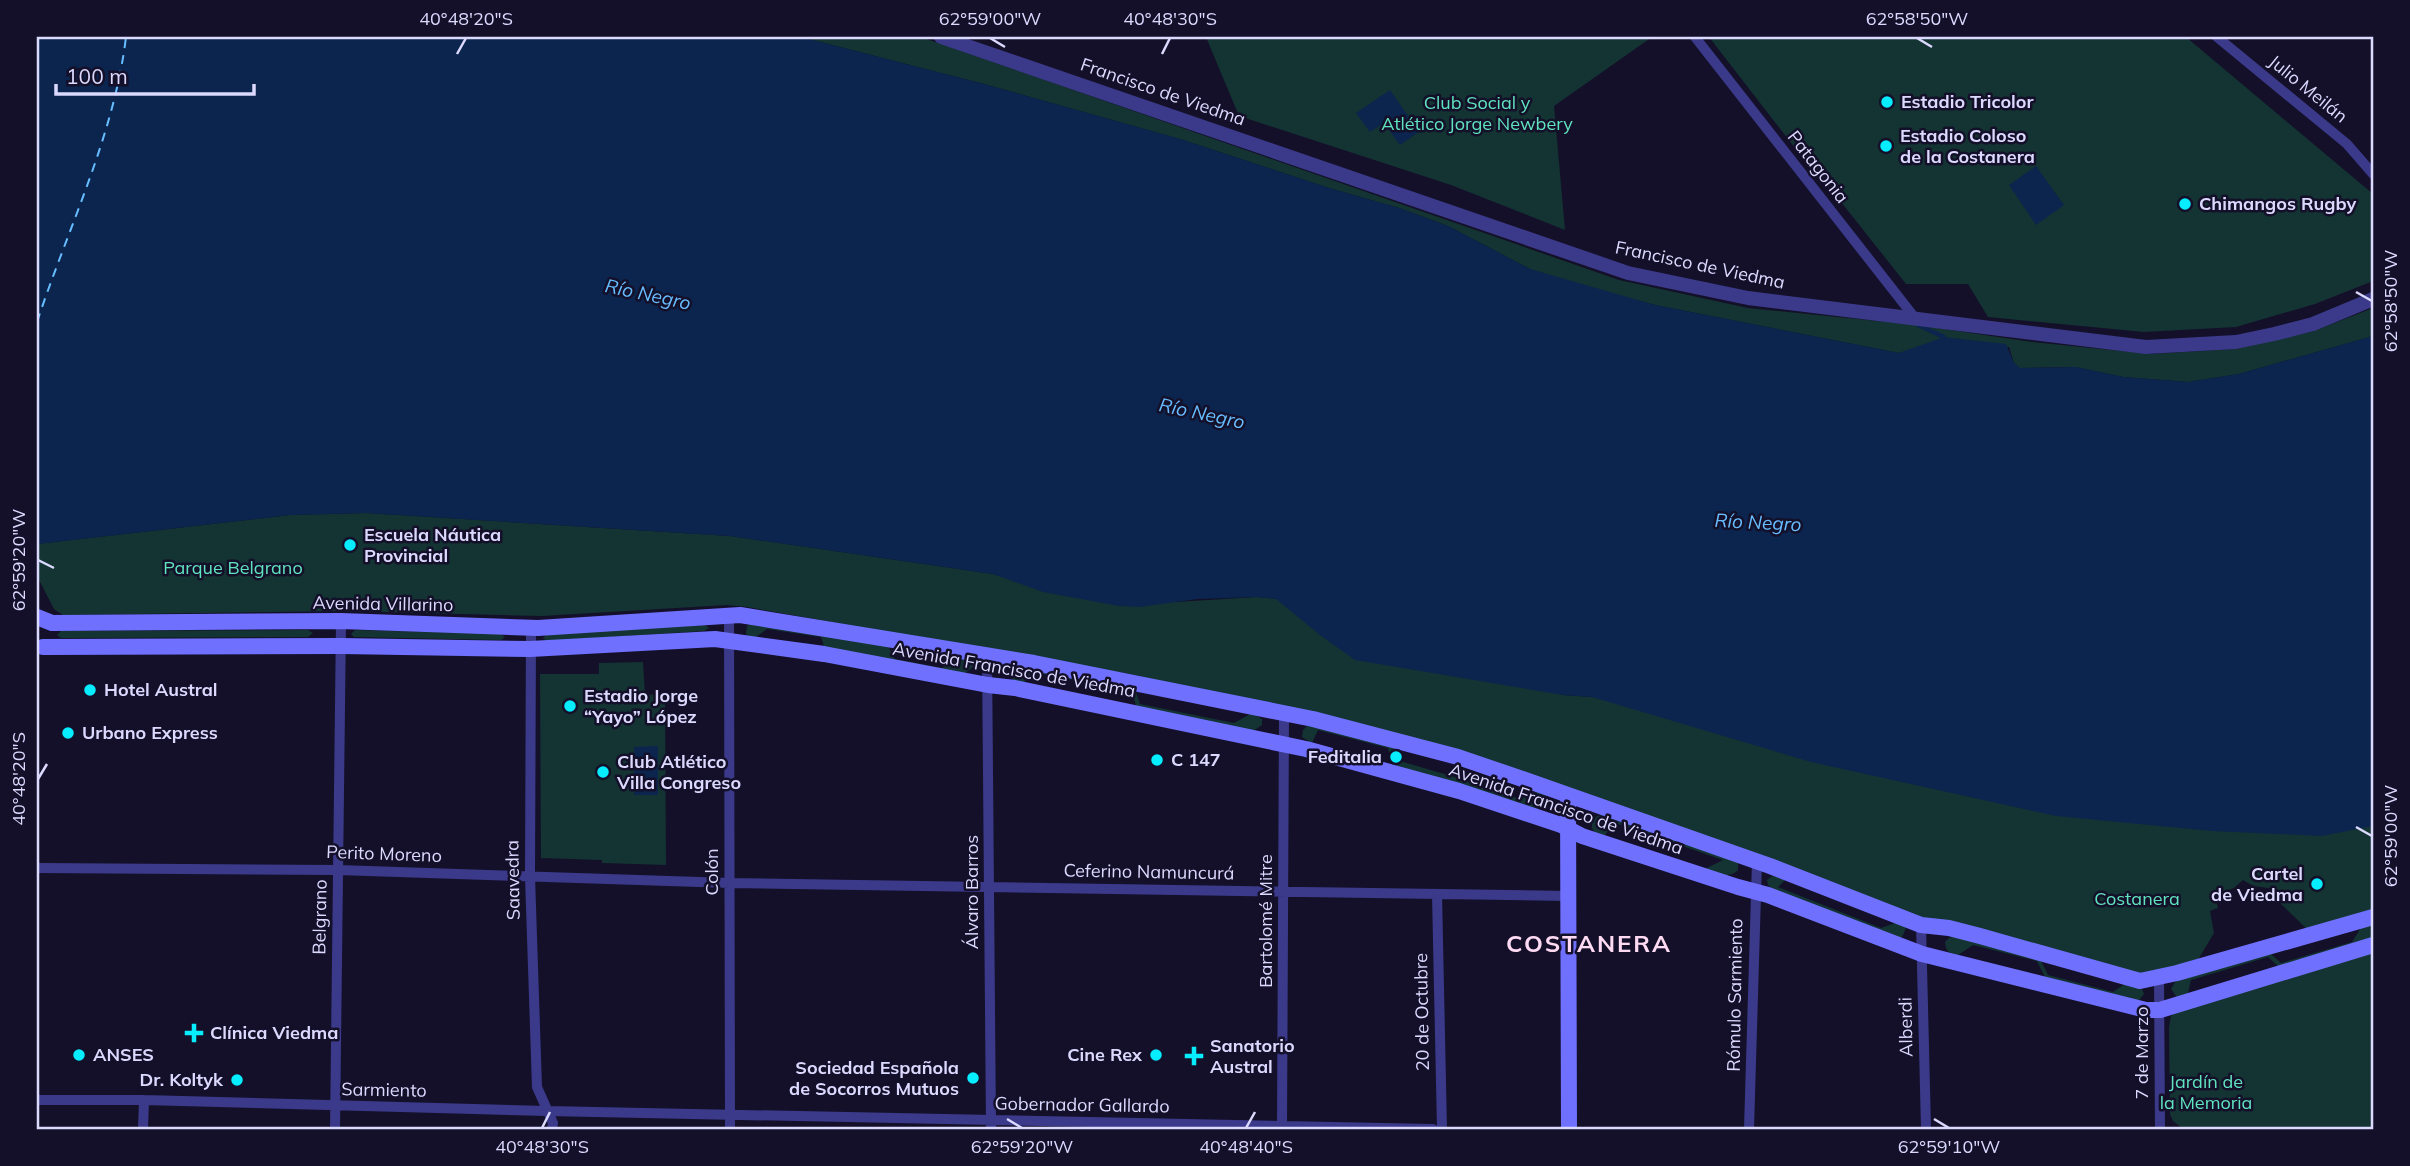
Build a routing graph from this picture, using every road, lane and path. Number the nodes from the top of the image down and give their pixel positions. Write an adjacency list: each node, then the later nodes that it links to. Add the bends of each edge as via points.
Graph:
1 (941, 37): 4 (street, Francisco de Viedma)
2 (1695, 37): 7 (street, Patagonia)
3 (2217, 37): 5 (street, Julio Meilán, via 2347,144)
4 (958, 40): 7 (street, Francisco de Viedma, via 1628,273 1748,298)
5 (2373, 174)
6 (2373, 299): 7 (street, Francisco de Viedma, via 2314,324 2274,334 2236,342 2147,347)
7 (1914, 318)
8 (729, 615): 11 (main road, Avenida Villarino); 12 (street, Colón); 16 (main road, Avenida Francisco de Viedma)
9 (37, 617): 10 (main road, Avenida Villarino, via 52,622); 15 (main road, via 46,641)
10 (341, 621): 11 (main road, Avenida Villarino); 13 (street, Belgrano)
11 (531, 627): 14 (street, Saavedra)
12 (729, 641): 14 (main road); 17 (main road, Avenida Francisco de Viedma); 26 (street, Colón)
13 (341, 646): 14 (main road); 15 (main road); 24 (street, Belgrano)
14 (530, 649): 25 (street, Saavedra)
15 (39, 653)
16 (987, 655): 17 (street, Álvaro Barros); 18 (main road, Avenida Francisco de Viedma)
17 (988, 685): 19 (main road, Avenida Francisco de Viedma); 27 (street, Álvaro Barros)
18 (1284, 713): 19 (street, Bartolomé Mitre); 20 (main road, Avenida Francisco de Viedma, via 1458,757)
19 (1284, 744): 21 (main road, Avenida Francisco de Viedma, via 1459,791); 28 (street, Bartolomé Mitre)
20 (1568, 795): 21 (main road); 22 (main road, Avenida Francisco de Viedma)
21 (1567, 828): 29 (main road, Avenida Francisco de Viedma); 31 (main road)
22 (1756, 861): 29 (street, Rómulo Sarmiento); 33 (main road, Avenida Francisco de Viedma)
23 (37, 868): 24 (street, Perito Moreno)
24 (338, 870): 25 (street, Perito Moreno); 40 (street, Belgrano)
25 (530, 877): 26 (street, Perito Moreno); 41 (street, Saavedra, via 537,1087)
26 (730, 883): 27 (street, Ceferino Namuncurá); 42 (street, Colón)
27 (990, 887): 28 (street, Ceferino Namuncurá); 43 (street, Álvaro Barros)
28 (1283, 891): 30 (street, Ceferino Namuncurá); 44 (street, Bartolomé Mitre)
29 (1755, 891): 35 (main road, Avenida Francisco de Viedma); 52 (street, Rómulo Sarmiento)
30 (1437, 894): 31 (street, Ceferino Namuncurá); 50 (street, 20 de Octubre)
31 (1567, 896): 51 (main road)
32 (2373, 917): 36 (main road, Avenida Francisco de Viedma)
33 (1921, 925): 35 (street, Alberdi); 36 (main road, Avenida Francisco de Viedma, via 1959,931 2140,981)
34 (2373, 945): 37 (main road, Avenida Francisco de Viedma)
35 (1922, 954): 37 (main road, Avenida Francisco de Viedma); 53 (street, Alberdi)
36 (2159, 977): 37 (street, 7 de Marzo)
37 (2160, 1010): 54 (street, 7 de Marzo)
38 (144, 1100): 39 (street, Sarmiento); 40 (street, Sarmiento); 45 (street)
39 (37, 1101)
40 (335, 1106): 41 (street, Sarmiento); 46 (street, Belgrano)
41 (547, 1111): 42 (street, Sarmiento); 47 (street, Saavedra)
42 (730, 1113): 43 (street, Gobernador Gallardo); 48 (street, Colón)
43 (991, 1125): 44 (street, Gobernador Gallardo)
44 (1282, 1127): 49 (street, Gobernador Gallardo)
45 (144, 1129)
46 (335, 1129)
47 (552, 1129)
48 (730, 1129)
49 (1433, 1129)
50 (1442, 1129)
51 (1569, 1129)
52 (1749, 1129)
53 (1926, 1129)
54 (2160, 1129)

